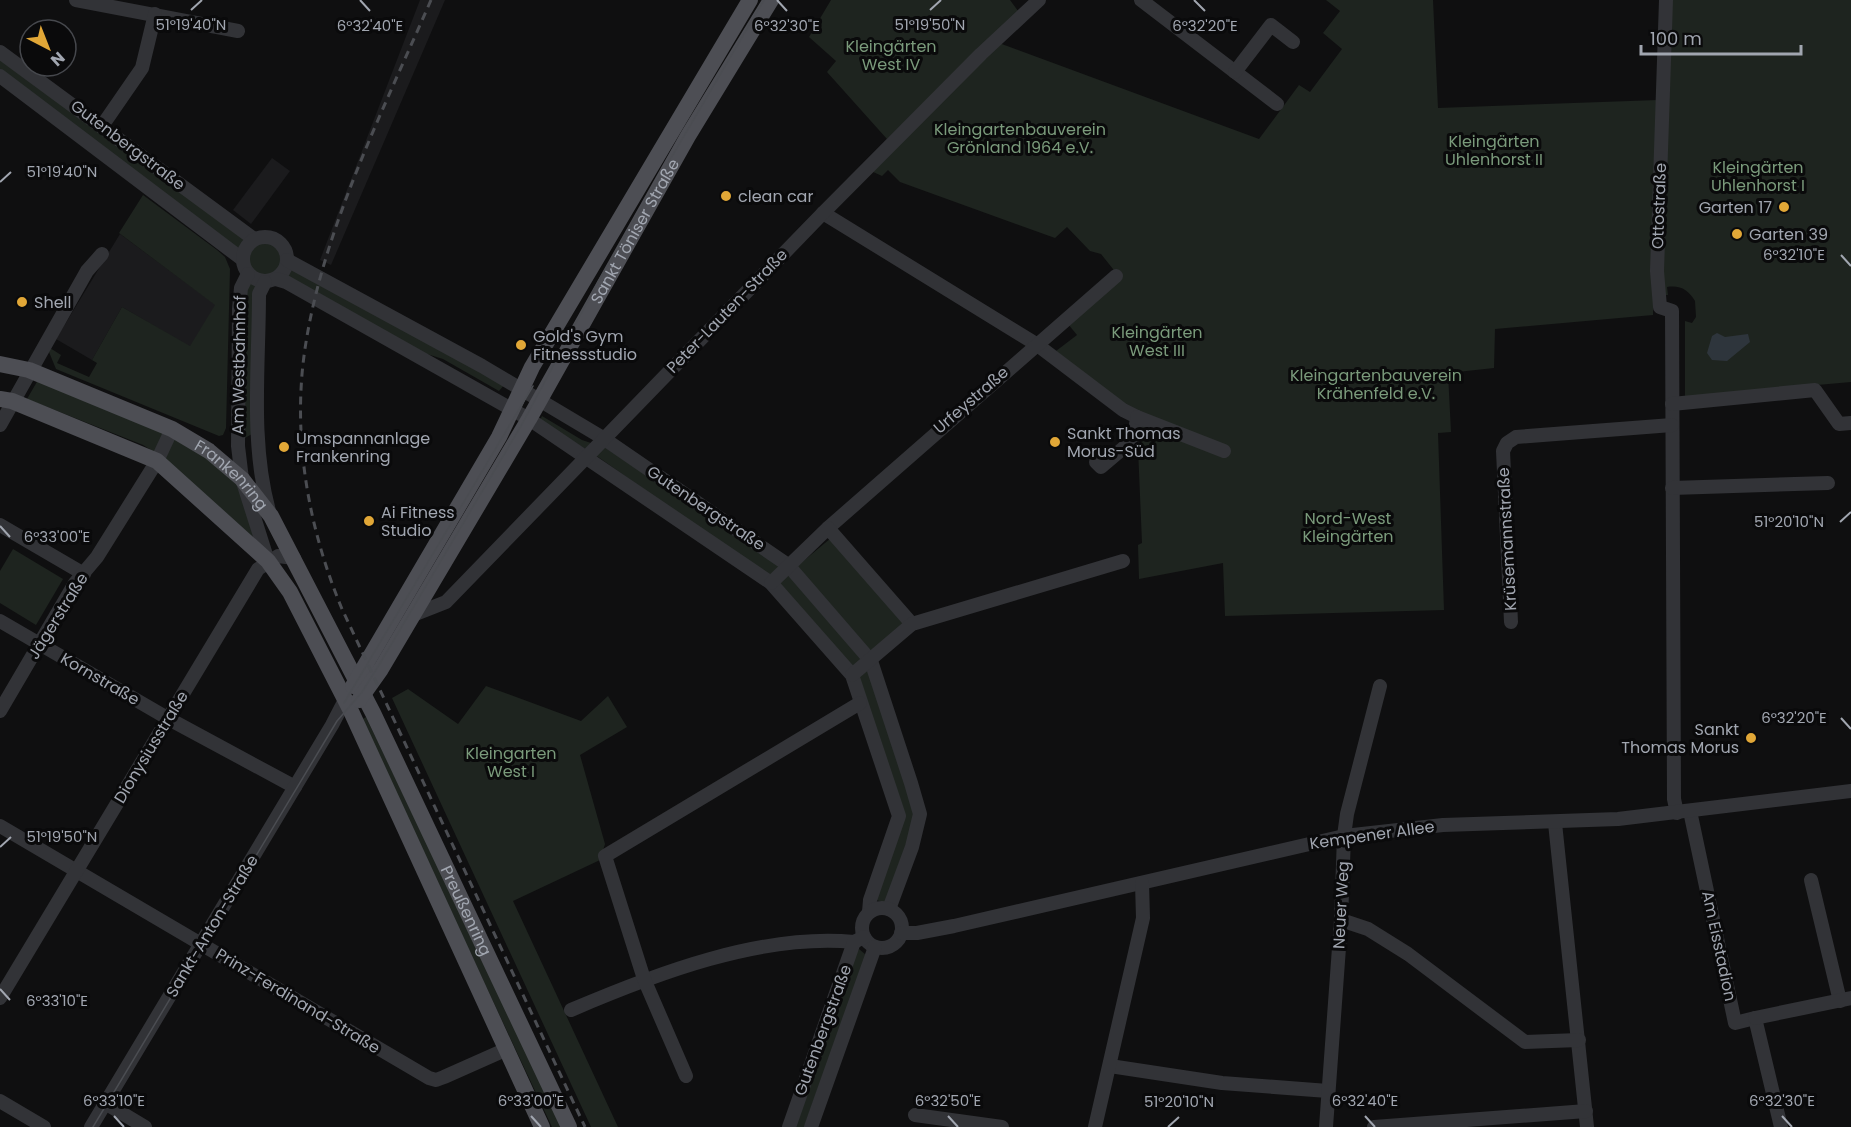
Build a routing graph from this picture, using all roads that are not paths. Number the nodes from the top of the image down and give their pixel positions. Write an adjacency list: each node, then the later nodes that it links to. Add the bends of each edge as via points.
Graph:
1 (75, 0): 7 (street)
2 (750, 0): 26 (main road, Sankt Töniser Straße)
3 (771, 0): 28 (main road, Sankt Töniser Straße, via 688,136)
4 (1039, 0): 15 (street, Peter-Lauten-Straße)
5 (1141, 0): 11 (street)
6 (1666, 0): 29 (street, Ottostraße, via 1657,271 1660,306 1672,311)
7 (155, 14): 8 (street); 14 (street, via 142,68)
8 (238, 31)
9 (1293, 42): 11 (street, via 1271,25)
10 (0, 52): 14 (street, Gutenbergstraße)
11 (1235, 72): 13 (street)
12 (0, 76): 18 (street, Gutenbergstraße)
13 (1277, 104)
14 (102, 126): 16 (street, Gutenbergstraße)
15 (823, 213): 23 (street); 37 (street, Peter-Lauten-Straße)
16 (254, 239): 18 (street); 19 (street, via 277,240)
17 (102, 254): 25 (street, via 87,271)
18 (242, 259): 20 (street)
19 (287, 260): 22 (street, via 281,274); 26 (street, Gutenbergstraße)
20 (248, 274): 22 (street); 42 (street, Am Westbahnhof, via 241,288 239,309 237,434)
21 (1116, 276): 23 (street, Urfeystraße)
22 (270, 280): 30 (street, Gutenbergstraße, via 286,282); 45 (street, Am Westbahnhof, via 259,294 258,433 261,481)
23 (1036, 344): 31 (street); 47 (street, Urfeystraße)
24 (0, 364): 25 (main road, Frankenring)
25 (29, 370): 27 (street); 36 (main road, Frankenring)
26 (520, 389): 28 (street, Gutenbergstraße); 30 (main road, Sankt Töniser Straße)
27 (6, 400): 35 (street); 40 (main road)
28 (538, 400): 32 (main road, Sankt Töniser Straße); 37 (street, Gutenbergstraße)
29 (1672, 404): 33 (street, via 1815,390 1839,424); 34 (street, Ottostraße)
30 (511, 410): 32 (street, Gutenbergstraße); 62 (main road, Sankt Töniser Straße)
31 (1137, 417): 38 (street); 41 (street, via 1134,439 1101,467)
32 (529, 419): 39 (street, Gutenbergstraße); 54 (main road, Sankt Töniser Straße)
33 (1851, 423)
34 (1672, 424): 44 (street, Ottostraße); 56 (street, Krüsemannstraße, via 1516,438 1507,443 1503,451)
35 (0, 425)
36 (172, 429): 40 (street, Jägerstraße); 42 (main road, Frankenring, via 209,451)
37 (603, 438): 39 (street, Peter-Lauten-Straße); 51 (street, Gutenbergstraße)
38 (1224, 451)
39 (585, 456): 53 (street, Gutenbergstraße); 54 (street, Peter-Lauten-Straße, via 446,602)
40 (157, 461): 49 (main road); 52 (street, Jägerstraße)
41 (1096, 462)
42 (242, 479): 45 (main road, Frankenring); 49 (street, Am Westbahnhof)
43 (1828, 483): 44 (street)
44 (1672, 488): 69 (street, Ottostraße, via 1674,799)
45 (271, 516): 48 (main road, Frankenring)
46 (0, 525): 52 (street)
47 (828, 528): 51 (street, Urfeystraße); 57 (street)
48 (294, 558): 49 (street, via 278,556); 62 (main road, Frankenring)
49 (268, 561): 64 (main road, via 290,592); 66 (street, Dionysiusstraße, via 258,569)
50 (1123, 561): 57 (street)
51 (788, 565): 53 (street, Urfeystraße); 59 (street, Gutenbergstraße)
52 (84, 574): 58 (street, Jägerstraße)
53 (771, 583): 60 (street, Gutenbergstraße)
54 (413, 615): 62 (main road, Sankt Töniser Straße)
55 (0, 621): 58 (street, Kornstraße)
56 (1511, 622)
57 (912, 624): 59 (street)
58 (40, 645): 65 (street, Jägerstraße); 66 (street, Kornstraße)
59 (871, 661): 60 (street); 76 (street, Gutenbergstraße, via 920,814)
60 (852, 675): 63 (street, Gutenbergstraße)
61 (1380, 686): 72 (street, Neuer Weg)
62 (360, 687): 64 (main road, Sankt Töniser Straße); 101 (main road, Preußenring)
63 (860, 703): 77 (street, Gutenbergstraße, via 899,816); 83 (street, via 605,856)
64 (348, 704): 67 (street, Sankt-Anton-Straße); 89 (main road, Preußenring)
65 (0, 711)
66 (169, 719): 67 (street, Kornstraße); 73 (street, Dionysiusstraße)
67 (295, 787): 81 (street, Sankt-Anton-Straße)
68 (1851, 791): 69 (street, Kempener Allee)
69 (1683, 812): 70 (street, Kempener Allee); 87 (street, Am Eisstadion, via 1735,1023)
70 (1555, 823): 72 (street, Kempener Allee, via 1443,825); 88 (street)
71 (0, 826): 73 (street, Prinz-Ferdinand-Straße)
72 (1344, 836): 75 (street, Kempener Allee); 78 (street, Neuer Weg)
73 (75, 870): 81 (street, Prinz-Ferdinand-Straße); 84 (street, Dionysiusstraße)
74 (1811, 880): 85 (street)
75 (1142, 883): 79 (street, Kempener Allee, via 954,926); 90 (street, via 1143,918)
76 (889, 909): 77 (street); 79 (street, via 900,918)
77 (869, 912): 80 (street)
78 (1341, 920): 88 (street, via 1368,929 1408,954 1525,1042); 92 (street, Neuer Weg)
79 (902, 933): 82 (street, via 890,946)
80 (859, 940): 82 (street); 83 (street, via 810,941 745,951); 102 (street, Gutenbergstraße)
81 (201, 944): 89 (street, Prinz-Ferdinand-Straße, via 429,1078 436,1080); 94 (street, Sankt-Anton-Straße)
82 (875, 947): 103 (street, Gutenbergstraße)
83 (644, 979): 86 (street); 91 (street)
84 (0, 998)
85 (1846, 1000): 87 (street)
86 (572, 1010)
87 (1755, 1018): 109 (street, Am Eisstadion)
88 (1579, 1040): 95 (street)
89 (507, 1049): 100 (main road, Preußenring)
90 (1110, 1066): 92 (street, via 1222,1083); 105 (street)
91 (686, 1076)
92 (1328, 1090): 106 (street, Neuer Weg)
93 (0, 1101): 97 (street)
94 (105, 1103): 98 (street, Sankt-Anton-Straße); 99 (street)
95 (1586, 1111): 107 (street); 108 (street)
96 (915, 1115): 104 (street)
97 (44, 1127)
98 (91, 1127)
99 (145, 1127)
100 (542, 1127)
101 (569, 1127)
102 (789, 1127)
103 (811, 1127)
104 (1002, 1127)
105 (1095, 1127)
106 (1326, 1127)
107 (1374, 1127)
108 (1587, 1127)
109 (1781, 1127)

